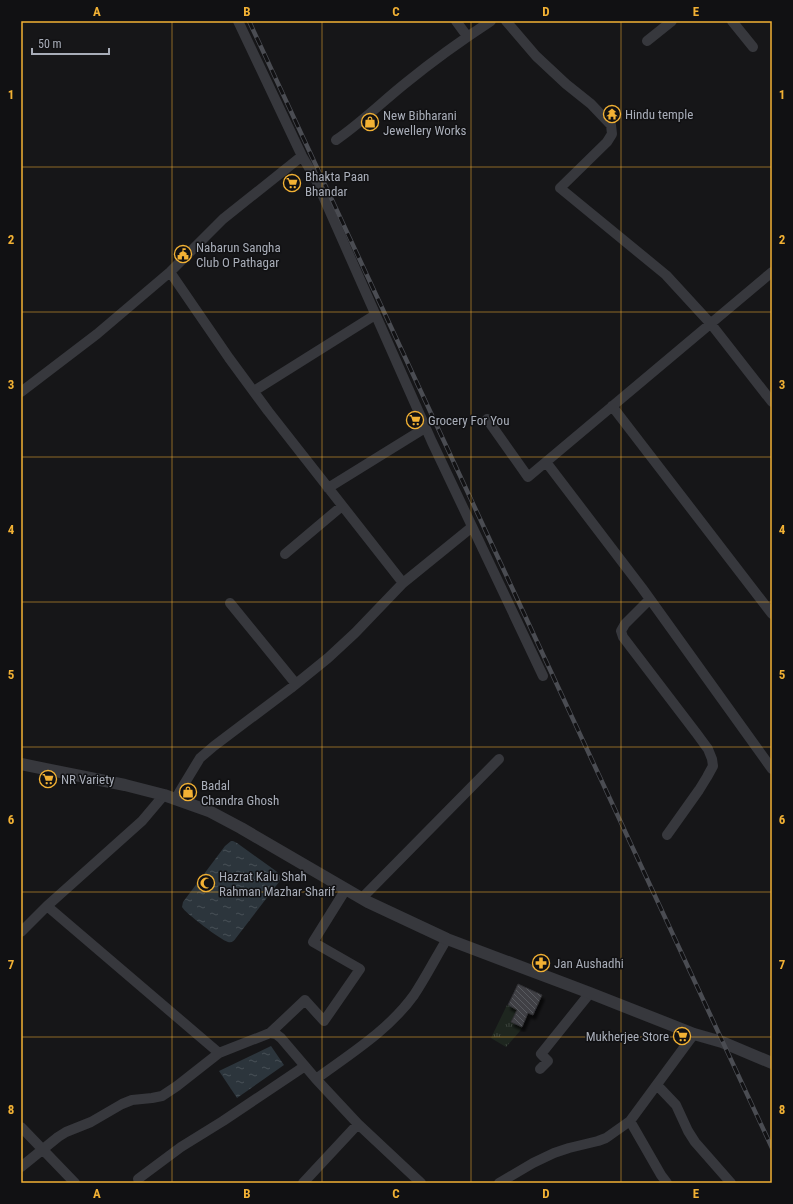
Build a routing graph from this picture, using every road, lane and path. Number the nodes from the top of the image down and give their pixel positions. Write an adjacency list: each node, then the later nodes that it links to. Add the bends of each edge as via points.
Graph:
1 (238, 21): 11 (street)
2 (456, 21): 7 (street)
3 (491, 21): 7 (street)
4 (506, 21): 15 (street, via 536,56 611,125 612,134 607,142 560,188 666,275)
5 (672, 21): 8 (street)
6 (732, 21): 9 (street)
7 (467, 36): 10 (street)
8 (647, 41)
9 (753, 47)
10 (336, 140)
11 (302, 156): 12 (street, via 223,219); 14 (street, via 315,178)
12 (170, 272): 16 (street); 17 (street, via 97,334)
13 (772, 272): 15 (street)
14 (375, 314): 16 (street); 21 (street)
15 (711, 324): 18 (street); 19 (street)
16 (254, 391): 23 (street)
17 (21, 392)
18 (772, 402)
19 (612, 406): 22 (street); 30 (street)
20 (487, 420): 22 (street, via 528,477)
21 (425, 428): 23 (street); 25 (street)
22 (546, 462): 28 (street)
23 (328, 488): 24 (street)
24 (342, 506): 26 (street); 27 (street)
25 (472, 527): 27 (street); 31 (street)
26 (285, 554)
27 (403, 583): 32 (street, via 328,658)
28 (650, 599): 35 (street); 38 (street, via 625,624 621,631 623,637 708,749 713,766)
29 (230, 603): 32 (street)
30 (772, 614)
31 (543, 676)
32 (296, 684): 37 (street, via 200,758)
33 (498, 759): 40 (street)
34 (21, 764): 36 (street)
35 (772, 769)
36 (164, 795): 37 (street); 41 (street, via 142,821)
37 (176, 799): 39 (street, via 209,811 242,828)
38 (666, 834)
39 (346, 889): 40 (street); 45 (street, via 313,942 360,970 324,1021 305,1000)
40 (362, 898): 43 (street)
41 (47, 906): 42 (street); 47 (street)
42 (21, 932)
43 (447, 939): 44 (street); 51 (street, via 414,995 400,1011 372,1038)
44 (590, 993): 46 (street); 50 (street, via 541,1054 548,1061)
45 (270, 1033): 47 (street); 49 (street, via 281,1038)
46 (694, 1034): 48 (street, via 722,1042); 52 (street)
47 (219, 1053): 56 (street, via 162,1096 122,1104 91,1122 66,1132)
48 (772, 1063)
49 (305, 1066): 51 (street); 58 (street)
50 (540, 1069)
51 (316, 1080): 54 (street)
52 (657, 1085): 53 (street); 64 (street, via 676,1105 695,1142)
53 (630, 1122): 62 (street, via 606,1138 554,1153); 63 (street)
54 (358, 1124): 60 (street); 61 (street)
55 (21, 1127): 56 (street)
56 (42, 1150): 57 (street); 59 (street)
57 (21, 1167)
58 (138, 1179)
59 (75, 1183)
60 (302, 1183)
61 (421, 1183)
62 (499, 1183)
63 (667, 1183)
64 (732, 1183)

